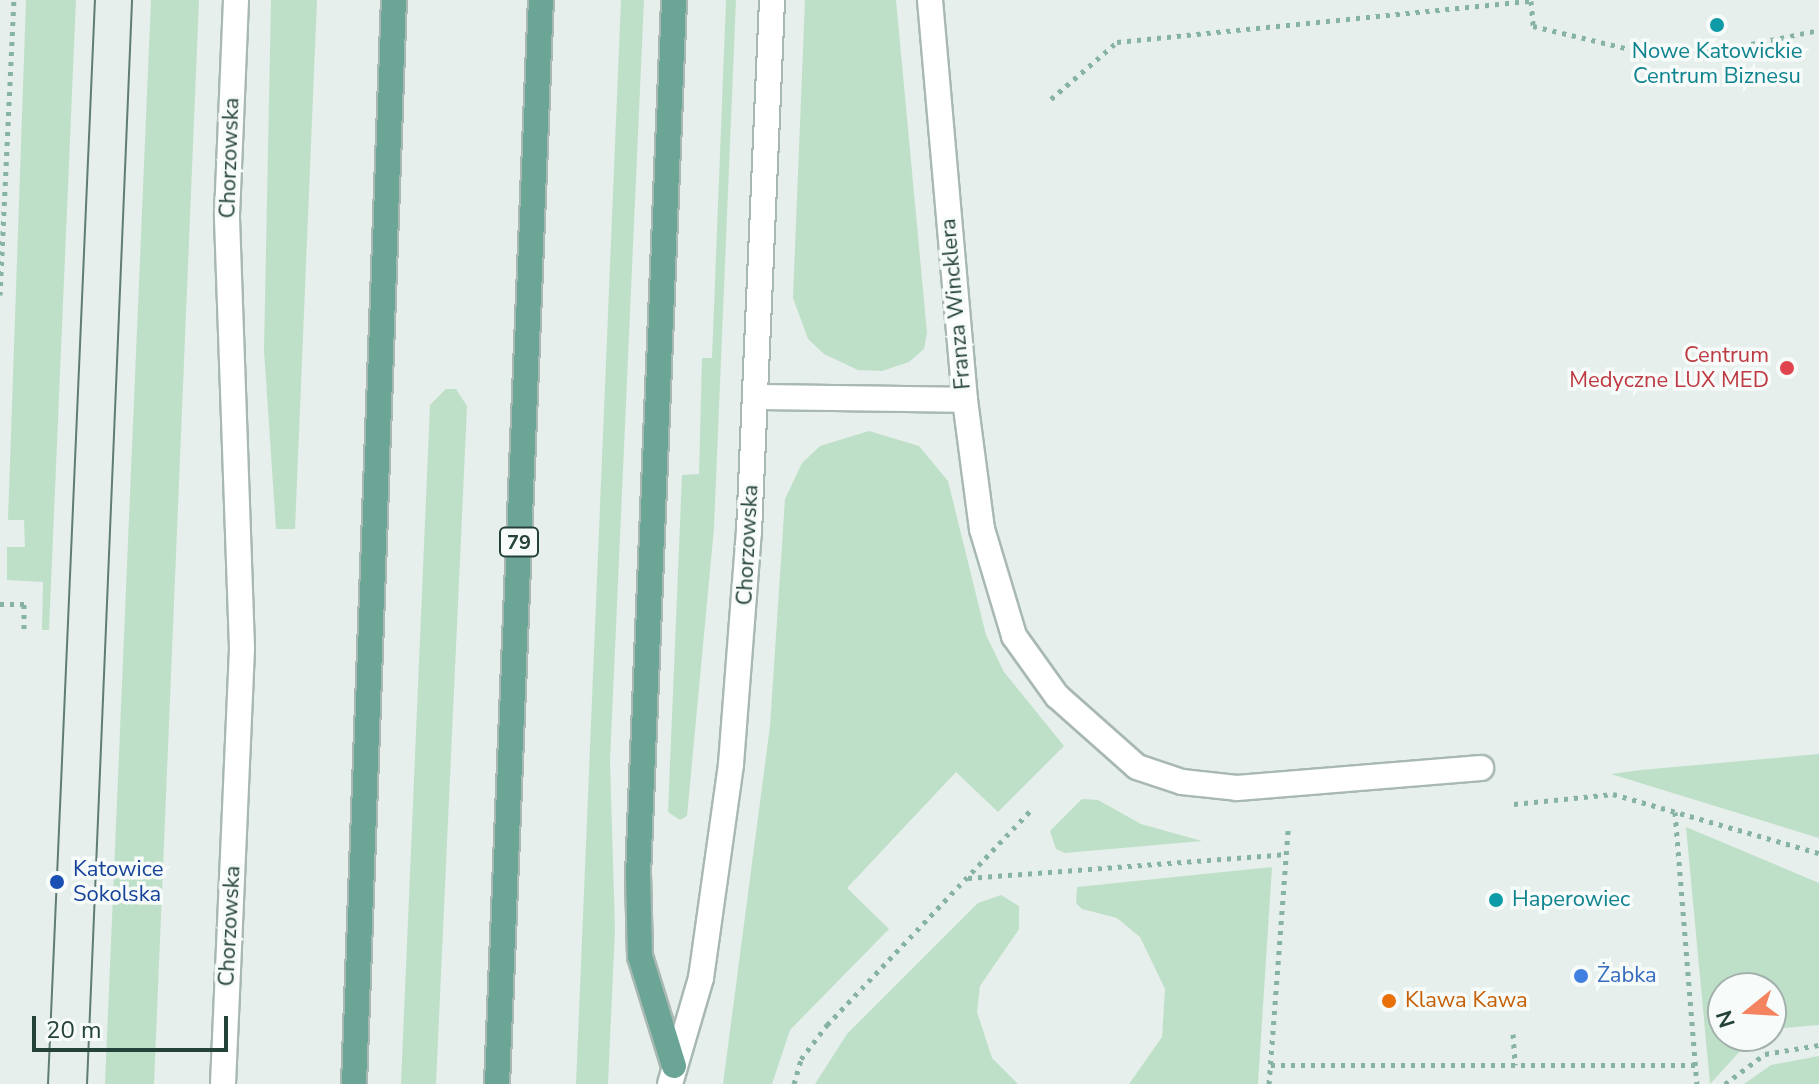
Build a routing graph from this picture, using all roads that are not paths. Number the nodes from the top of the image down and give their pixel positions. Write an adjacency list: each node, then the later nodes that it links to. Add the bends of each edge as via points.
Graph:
1 (236, 0): 11 (main road, Chorzowska, via 227,215 242,648)
2 (394, 0): 12 (main road)
3 (541, 0): 13 (main road, 79)
4 (674, 0): 10 (main road, via 638,875 640,956)
5 (772, 0): 7 (main road, Chorzowska)
6 (930, 0): 8 (main road, Franza Wincklera)
7 (755, 397): 8 (main road, Franza Wincklera); 10 (main road, Chorzowska, via 731,764 701,978)
8 (965, 400): 9 (main road, via 982,529 1014,636 1057,696 1137,767 1182,782 1237,788)
9 (1481, 768)
10 (675, 1078)
11 (223, 1084)
12 (354, 1084)
13 (497, 1084)

